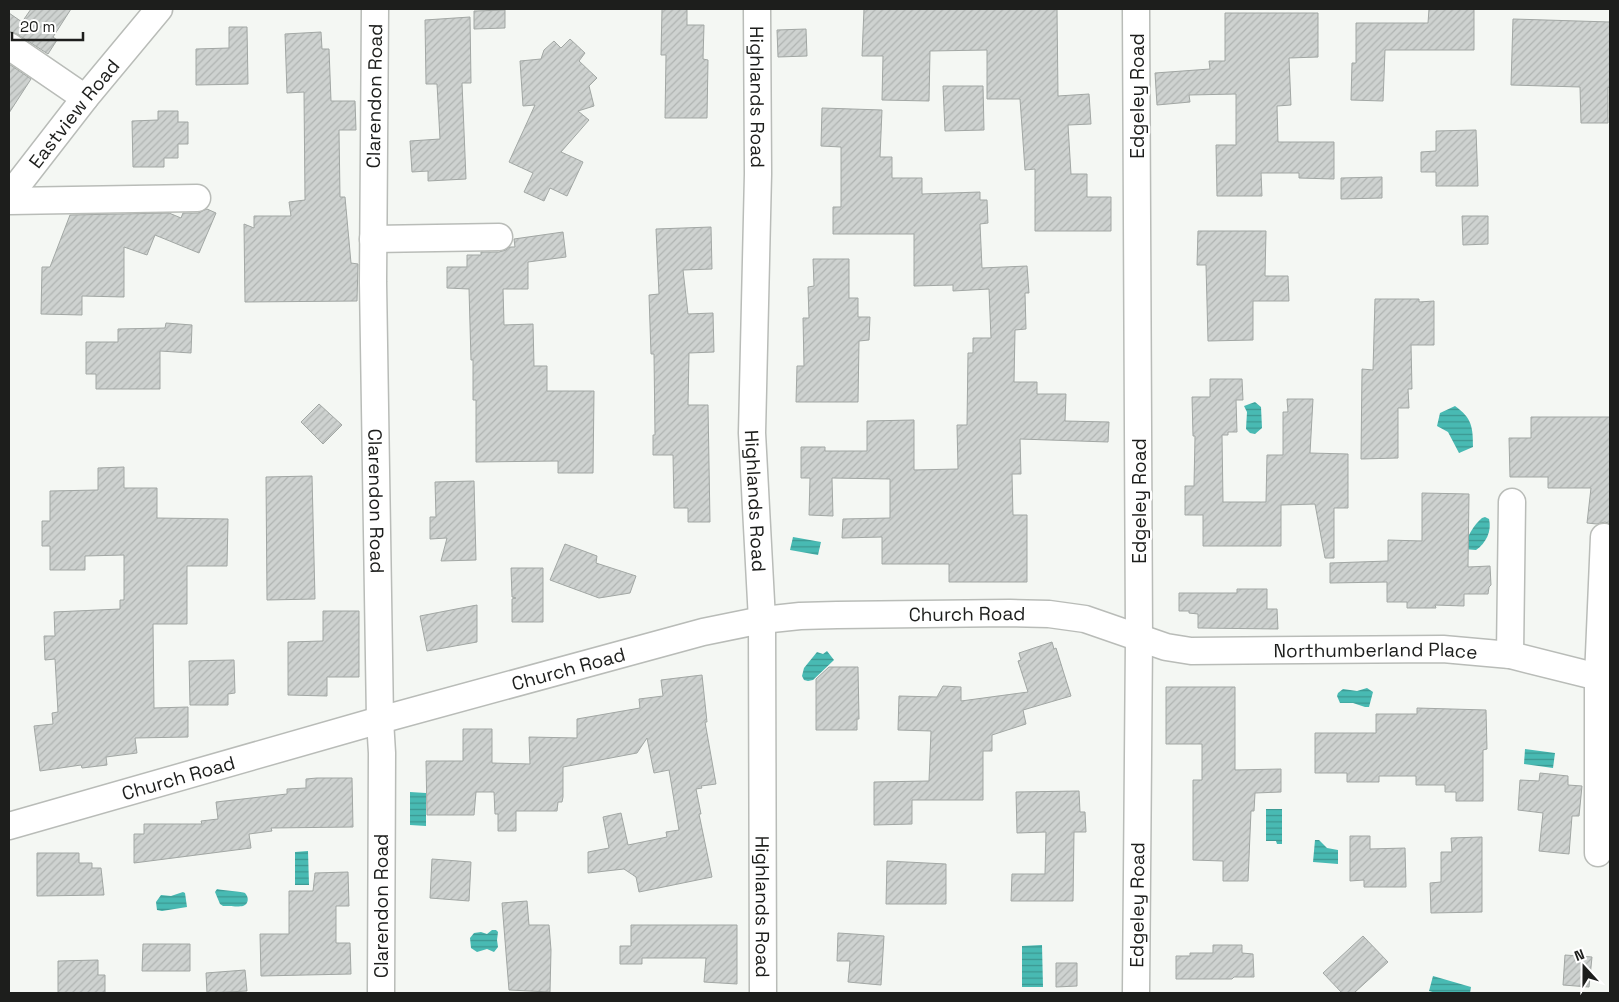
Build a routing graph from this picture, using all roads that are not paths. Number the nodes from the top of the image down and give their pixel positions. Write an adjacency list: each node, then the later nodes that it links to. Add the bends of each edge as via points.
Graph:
1 (159, 9): 6 (street, Eastview Road)
2 (375, 9): 11 (street, Clarendon Road)
3 (757, 9): 14 (street, Highlands Road, via 758,174 752,433)
4 (1136, 9): 15 (street, Edgeley Road)
5 (9, 46): 6 (street)
6 (85, 98): 7 (street, Eastview Road)
7 (9, 196)
8 (197, 198): 9 (street)
9 (9, 200)
10 (499, 237): 11 (street)
11 (373, 239): 18 (street, Clarendon Road)
12 (1512, 502): 16 (street)
13 (1604, 537): 17 (street)
14 (762, 620): 15 (street, Church Road, via 837,615 1049,614 1085,619); 18 (street, Church Road, via 703,632); 22 (street, Highlands Road)
15 (1140, 639): 16 (street, Northumberland Place, via 1166,647 1210,652 1443,649); 23 (street, Edgeley Road)
16 (1510, 656): 17 (street, Northumberland Place)
17 (1604, 679): 20 (street)
18 (380, 720): 19 (street, Church Road); 21 (street, Clarendon Road)
19 (9, 826)
20 (1598, 853)
21 (381, 993)
22 (763, 993)
23 (1136, 993)

